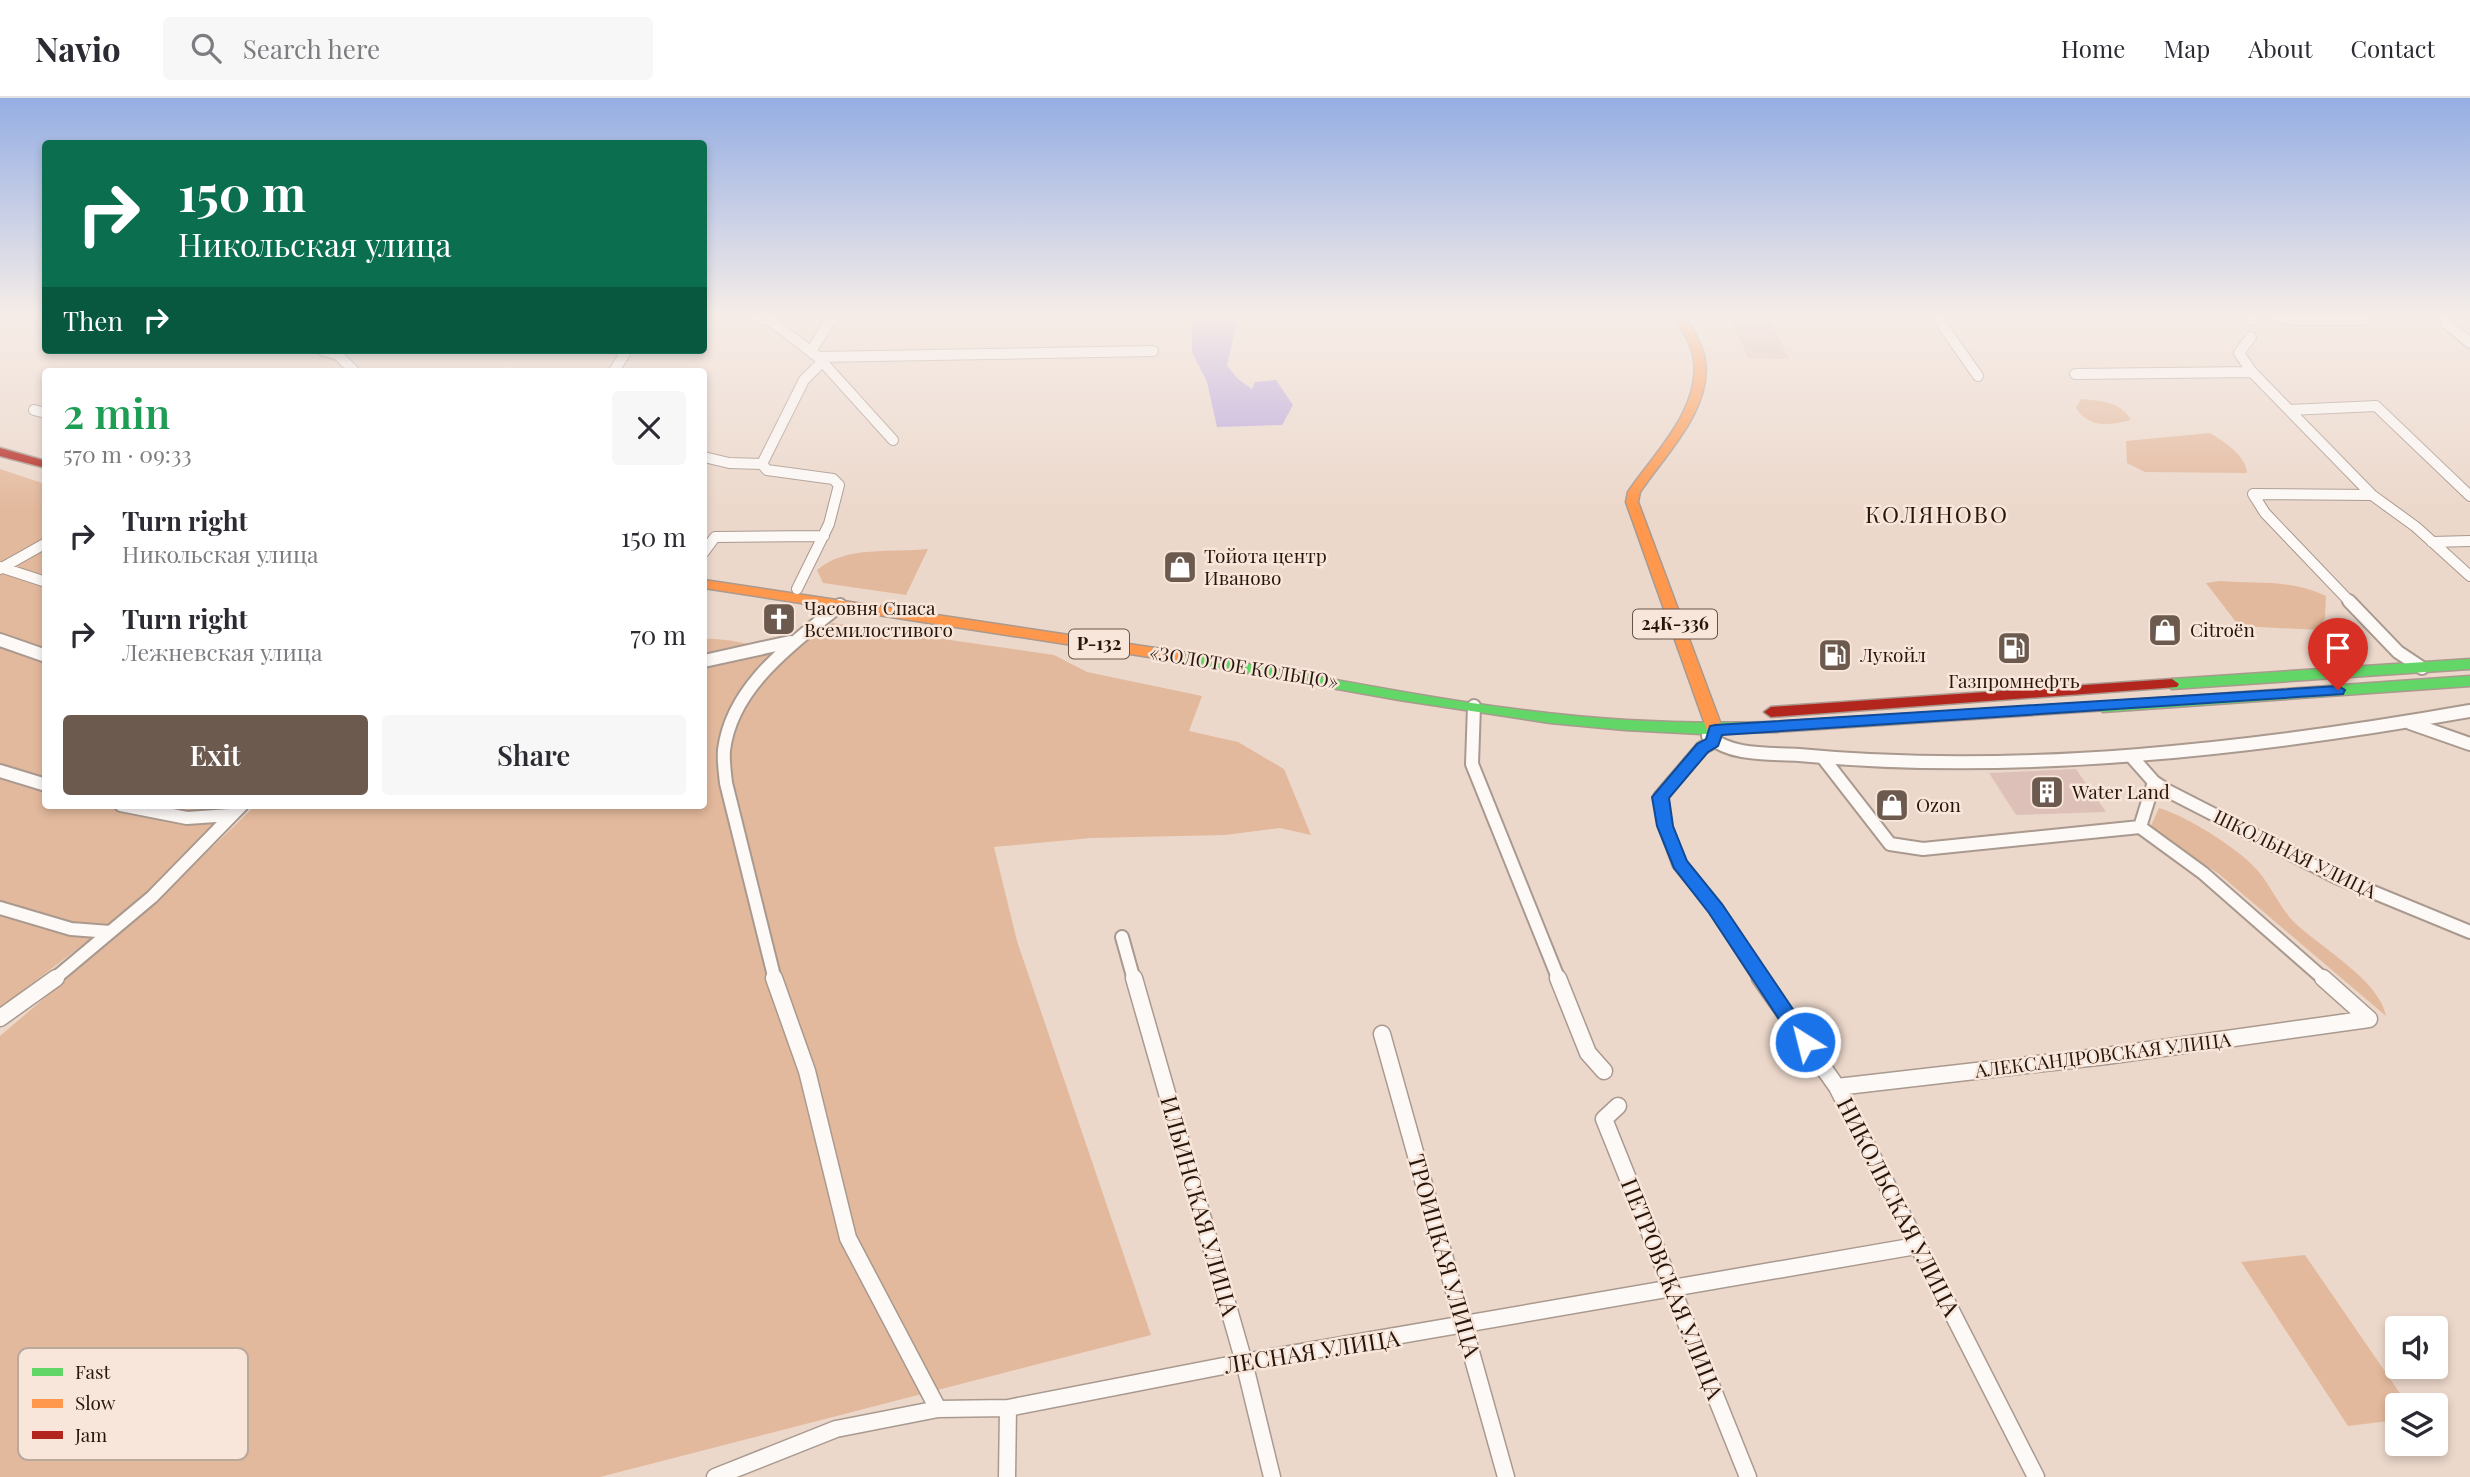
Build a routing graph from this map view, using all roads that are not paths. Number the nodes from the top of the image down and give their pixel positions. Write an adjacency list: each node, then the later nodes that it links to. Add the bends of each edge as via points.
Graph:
1 (804, 380): 15 (street)
2 (838, 380): 9 (street)
3 (1689, 380): 40 (main road, 24К-336, via 1674,414 1624,491 1623,510)
4 (1700, 380): 40 (main road, 24К-336, via 1682,420 1632,502)
5 (2260, 380): 7 (street)
6 (34, 410): 8 (street)
7 (2289, 410): 16 (street); 17 (street, via 2376,406)
8 (42, 412)
9 (893, 440)
10 (0, 443): 12 (main road)
11 (0, 452): 14 (main road)
12 (42, 454)
13 (707, 458): 15 (street)
14 (42, 464)
15 (762, 464): 18 (street, via 767,470 833,479 839,485)
16 (2372, 495): 20 (street); 35 (street, via 2253,494 2265,513 2389,642)
17 (2470, 496)
18 (824, 536): 22 (street, via 715,537); 28 (street)
19 (2470, 541): 20 (street)
20 (2432, 542): 25 (street)
21 (42, 544): 23 (street)
22 (707, 548)
23 (1, 568): 26 (street)
24 (707, 575): 28 (main road, «ЗОЛОТОЕ КОЛЬЦО» / Р-132)
25 (2470, 576)
26 (42, 581)
27 (707, 584): 29 (main road, «ЗОЛОТОЕ КОЛЬЦО» / Р-132)
28 (797, 589): 37 (main road, «ЗОЛОТОЕ КОЛЬЦО» / Р-132)
29 (840, 605): 31 (street); 37 (main road, «ЗОЛОТОЕ КОЛЬЦО» / Р-132)
30 (0, 640): 32 (street)
31 (794, 640): 33 (street); 65 (street, via 774,659 736,715 724,750 730,812 770,966 807,1071 848,1238)
32 (42, 655)
33 (707, 660)
34 (2470, 664): 35 (main road, Р-132)
35 (2421, 668): 40 (main road, Р-132)
36 (2470, 681): 40 (main road, Р-132, via 2003,714)
37 (1475, 700): 40 (main road, Р-132); 40 (main road, «ЗОЛОТОЕ КОЛЬЦО» / Р-132, via 1494,709 1660,730); 57 (street, via 1472,764 1588,1053)
38 (2470, 711): 39 (street)
39 (2409, 723): 41 (street); 42 (street)
40 (1707, 726): 43 (street, via 1724,747); 58 (street, НИКОЛЬСКАЯ УЛИЦА, via 1702,748 1660,797 1665,826 1679,864 1716,908)
41 (2470, 744)
42 (2131, 756): 43 (street, via 1972,763); 45 (street, ШКОЛЬНАЯ УЛИЦА)
43 (1824, 758): 50 (street, via 1890,844 1923,849)
44 (0, 771): 46 (street)
45 (2154, 782): 50 (street); 53 (street, ШКОЛЬНАЯ УЛИЦА, via 2334,876)
46 (42, 784)
47 (138, 809): 49 (street, via 198,821)
48 (238, 809): 49 (street)
49 (231, 815): 52 (street, via 152,897)
50 (2140, 827): 58 (street, АЛЕКСАНДРОВСКАЯ УЛИЦА, via 2203,873 2369,1019)
51 (0, 908): 52 (street, via 71,929)
52 (110, 932): 55 (street, via 70,968)
53 (2470, 932)
54 (1122, 937): 63 (street, ИЛЬИНСКАЯ УЛИЦА)
55 (0, 1018)
56 (1382, 1034): 62 (street, ТРОИЦКАЯ УЛИЦА)
57 (1604, 1071)
58 (1837, 1087): 60 (street, НИКОЛЬСКАЯ УЛИЦА)
59 (1618, 1105): 61 (street, ПЕТРОВСКАЯ УЛИЦА, via 1604,1119)
60 (1916, 1247): 61 (street, ЛЕСНАЯ УЛИЦА); 71 (street, НИКОЛЬСКАЯ УЛИЦА)
61 (1672, 1289): 62 (street, ЛЕСНАЯ УЛИЦА); 70 (street, ПЕТРОВСКАЯ УЛИЦА)
62 (1464, 1327): 63 (street, ЛЕСНАЯ УЛИЦА); 69 (street, ТРОИЦКАЯ УЛИЦА)
63 (1244, 1362): 64 (street, ЛЕСНАЯ УЛИЦА); 68 (street, ИЛЬИНСКАЯ УЛИЦА)
64 (1008, 1408): 65 (street, ЛЕСНАЯ УЛИЦА); 67 (street)
65 (938, 1409): 66 (street, ЛЕСНАЯ УЛИЦА, via 836,1429)
66 (715, 1477)
67 (1007, 1477)
68 (1272, 1477)
69 (1506, 1477)
70 (1748, 1477)
71 (2036, 1477)

